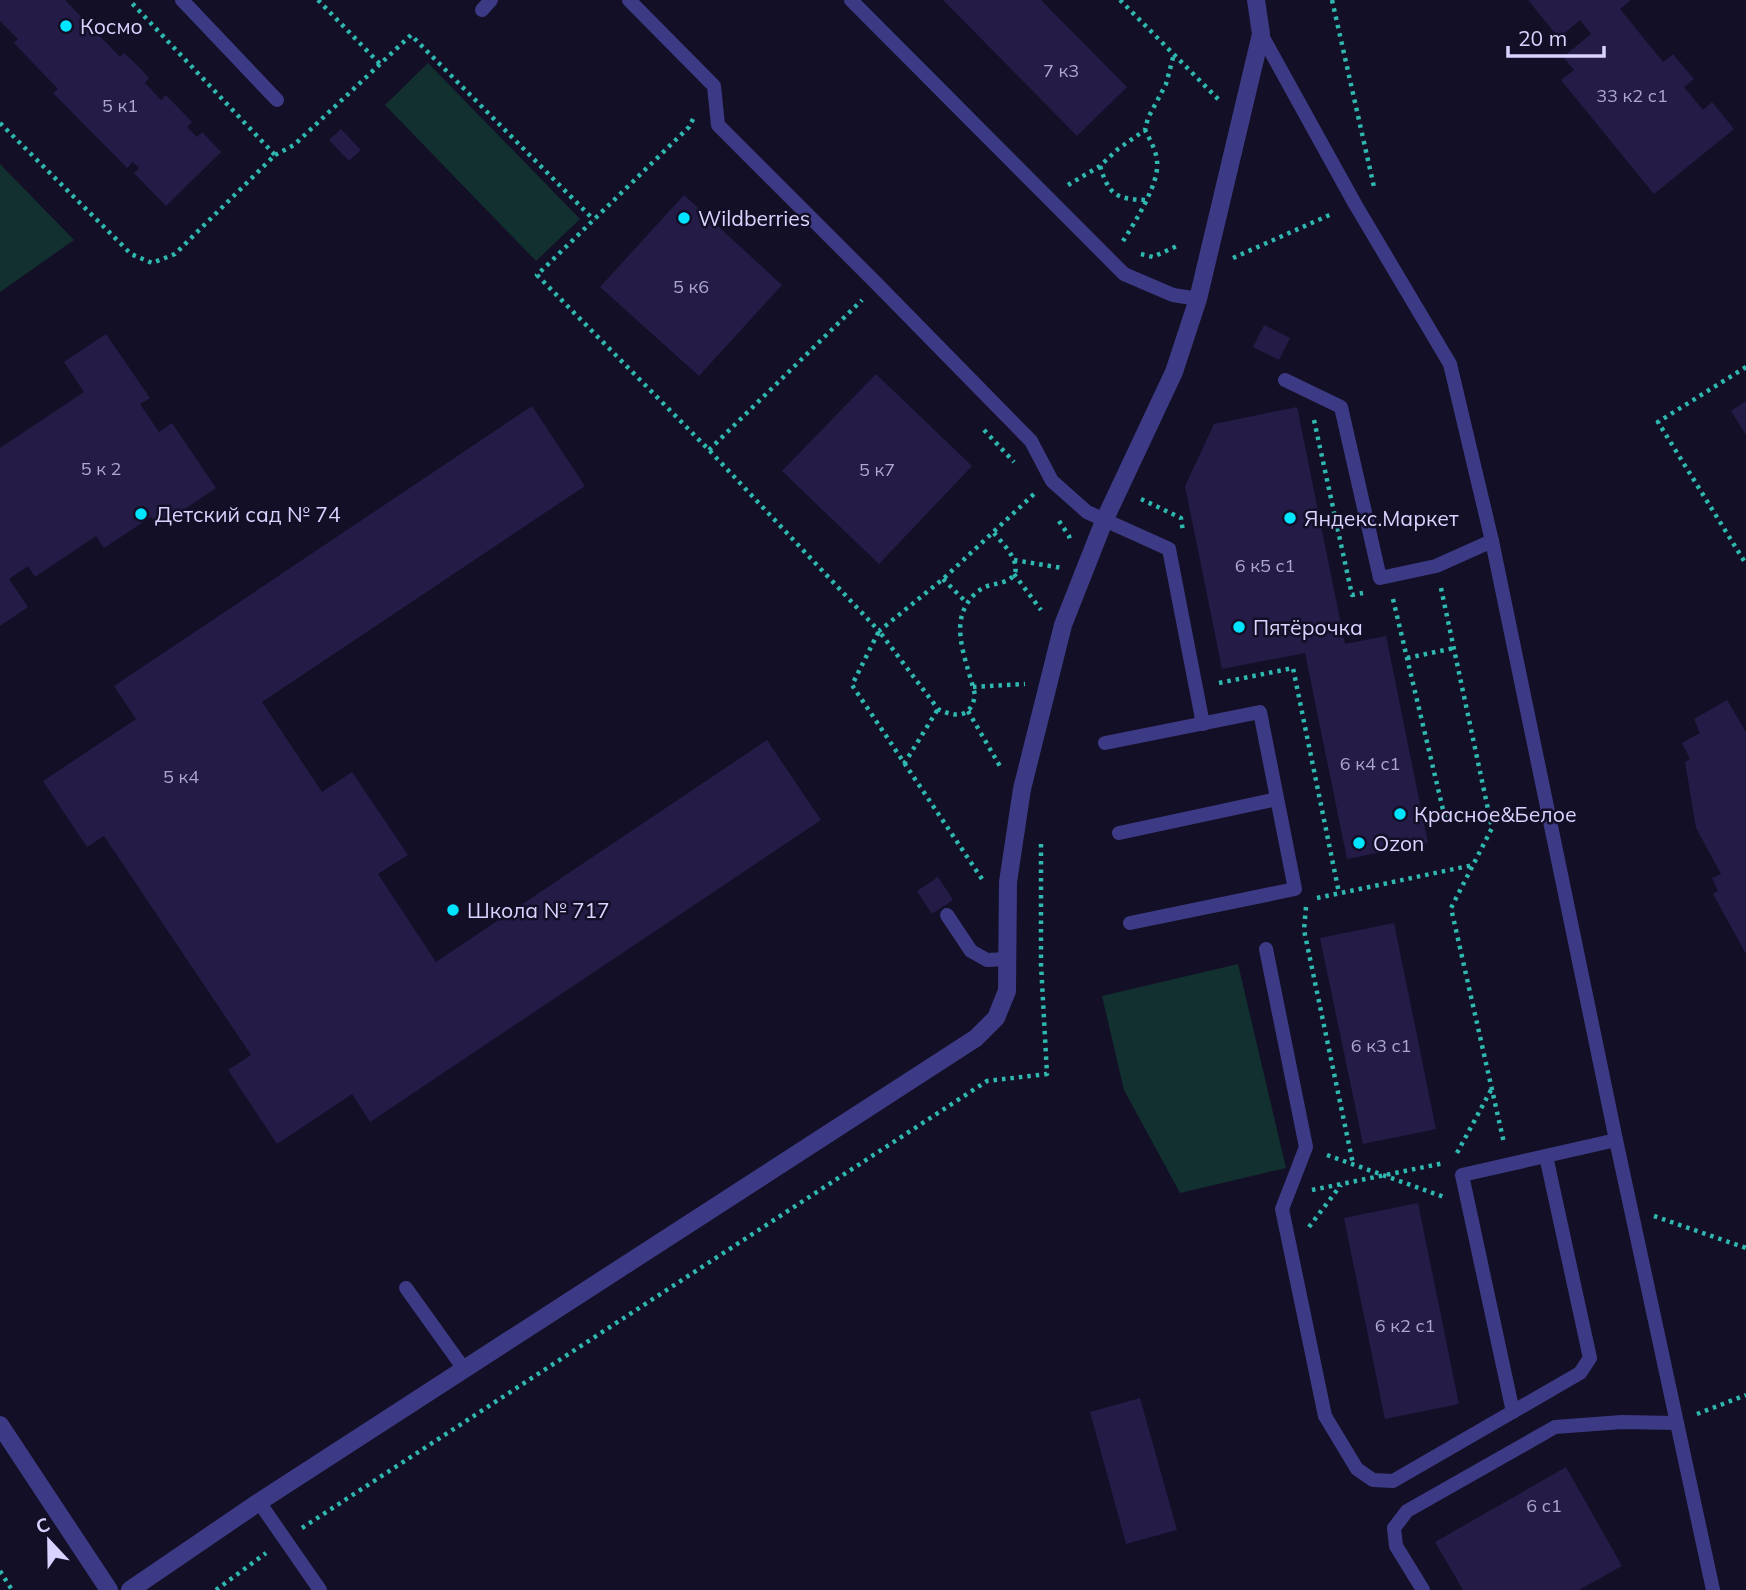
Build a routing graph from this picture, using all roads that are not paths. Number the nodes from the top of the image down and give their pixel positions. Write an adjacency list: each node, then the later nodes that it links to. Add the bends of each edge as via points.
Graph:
1 (182, 0): 6 (lane)
2 (629, 0): 9 (lane, via 714,86 718,125 1031,441 1046,485)
3 (851, 0): 7 (lane, via 1124,274 1173,295)
4 (1256, 0): 5 (street)
5 (1261, 34): 7 (street); 10 (lane, via 1450,364)
6 (277, 100)
7 (1198, 299): 9 (street, via 1174,372)
8 (1285, 380): 10 (lane, via 1341,407 1380,578 1436,566)
9 (1104, 521): 11 (lane, via 1169,549); 18 (street, via 1063,625 1022,789 1008,882)
10 (1492, 541): 19 (lane)
11 (1203, 724): 12 (lane); 13 (lane, via 1260,712)
12 (1105, 743)
13 (1277, 799): 14 (lane); 16 (lane, via 1295,889)
14 (1119, 832)
15 (947, 915): 18 (lane, via 971,951 986,960)
16 (1130, 923)
17 (1265, 949): 23 (lane, via 1306,1147 1282,1209 1325,1416 1357,1469 1373,1480 1393,1480)
18 (1007, 959): 22 (street, via 1007,991 996,1018 976,1038)
19 (1616, 1140): 20 (lane); 24 (lane)
20 (1546, 1156): 23 (lane, via 1590,1358 1580,1373); 23 (lane, via 1460,1167)
21 (406, 1288): 22 (lane)
22 (464, 1369): 26 (street)
23 (1513, 1412)
24 (1677, 1423): 30 (lane, via 1555,1427 1407,1511 1394,1528 1396,1546); 31 (lane)
25 (0, 1425): 27 (street)
26 (259, 1502): 28 (street); 29 (lane)
27 (108, 1590)
28 (130, 1590)
29 (320, 1590)
30 (1423, 1590)
31 (1713, 1590)

